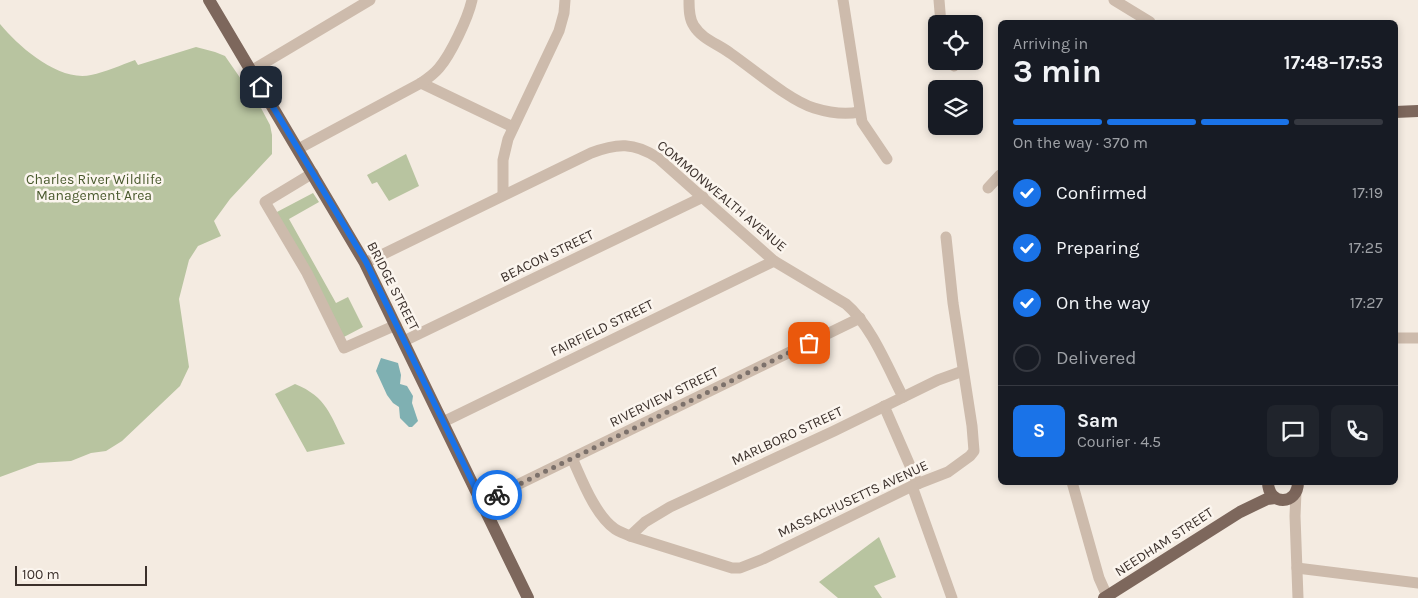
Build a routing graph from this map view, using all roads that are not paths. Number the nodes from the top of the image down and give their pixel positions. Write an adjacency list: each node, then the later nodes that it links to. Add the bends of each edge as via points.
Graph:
1 (209, 0): 11 (main road, BRIDGE STREET)
2 (370, 0): 11 (street)
3 (472, 0): 12 (street, via 464,24 445,60)
4 (565, 0): 16 (street, via 562,23)
5 (689, 0): 14 (street, via 693,25 704,37 776,87 813,108 851,114)
6 (843, 0): 14 (street)
7 (938, 0): 9 (street)
8 (1114, 0): 10 (street)
9 (940, 15)
10 (1131, 18)
11 (251, 71): 17 (main road, BRIDGE STREET)
12 (421, 83): 16 (street); 17 (street)
13 (1418, 111): 15 (main road)
14 (859, 112): 18 (street, via 866,129)
15 (1398, 112)
16 (513, 127): 22 (street, via 503,160)
17 (298, 148): 19 (main road, BRIDGE STREET)
18 (887, 159)
19 (313, 173): 26 (main road, BRIDGE STREET); 28 (street, via 265,202 307,273 344,348)
20 (998, 177): 21 (street)
21 (988, 188)
22 (503, 195): 23 (street, COMMONWEALTH AVENUE, via 591,153 617,145 649,152); 26 (street, COMMONWEALTH AVENUE)
23 (703, 197): 25 (street, COMMONWEALTH AVENUE); 31 (street, BEACON STREET)
24 (946, 238): 32 (street, MASSACHUSETTS AVENUE)
25 (774, 261): 27 (street, COMMONWEALTH AVENUE, via 846,304); 35 (street, FAIRFIELD STREET)
26 (366, 262): 28 (main road, BRIDGE STREET)
27 (860, 318): 33 (street, COMMONWEALTH AVENUE); 36 (street, RIVERVIEW STREET)
28 (396, 325): 31 (main road, BRIDGE STREET)
29 (1398, 338): 30 (street)
30 (1418, 338)
31 (404, 341): 35 (main road, BRIDGE STREET)
32 (963, 371): 33 (street, MARLBORO STREET); 37 (street, MASSACHUSETTS AVENUE, via 974,451 948,472)
33 (903, 398): 34 (street, MARLBORO STREET)
34 (884, 406): 37 (street); 46 (street, MARLBORO STREET, via 670,507 645,522)
35 (443, 422): 43 (main road, BRIDGE STREET)
36 (572, 458): 43 (street, RIVERVIEW STREET); 46 (street, MASSACHUSETTS AVENUE, via 607,522)
37 (915, 485): 46 (street, MASSACHUSETTS AVENUE, via 740,568); 51 (street)
38 (1073, 485): 49 (street)
39 (1266, 485): 44 (main road, NEEDHAM STREET)
40 (1268, 485): 42 (main road, via 1269,491)
41 (1297, 487): 42 (main road, NEEDHAM STREET, via 1289,499); 45 (street)
42 (1280, 499): 44 (main road, NEEDHAM STREET, via 1256,503); 45 (street)
43 (482, 502): 50 (main road, BRIDGE STREET)
44 (1240, 512): 49 (main road, NEEDHAM STREET)
45 (1295, 516): 47 (street)
46 (630, 536)
47 (1297, 568): 48 (street); 52 (street)
48 (1418, 583)
49 (1106, 597)
50 (528, 598)
51 (952, 598)
52 (1298, 598)

